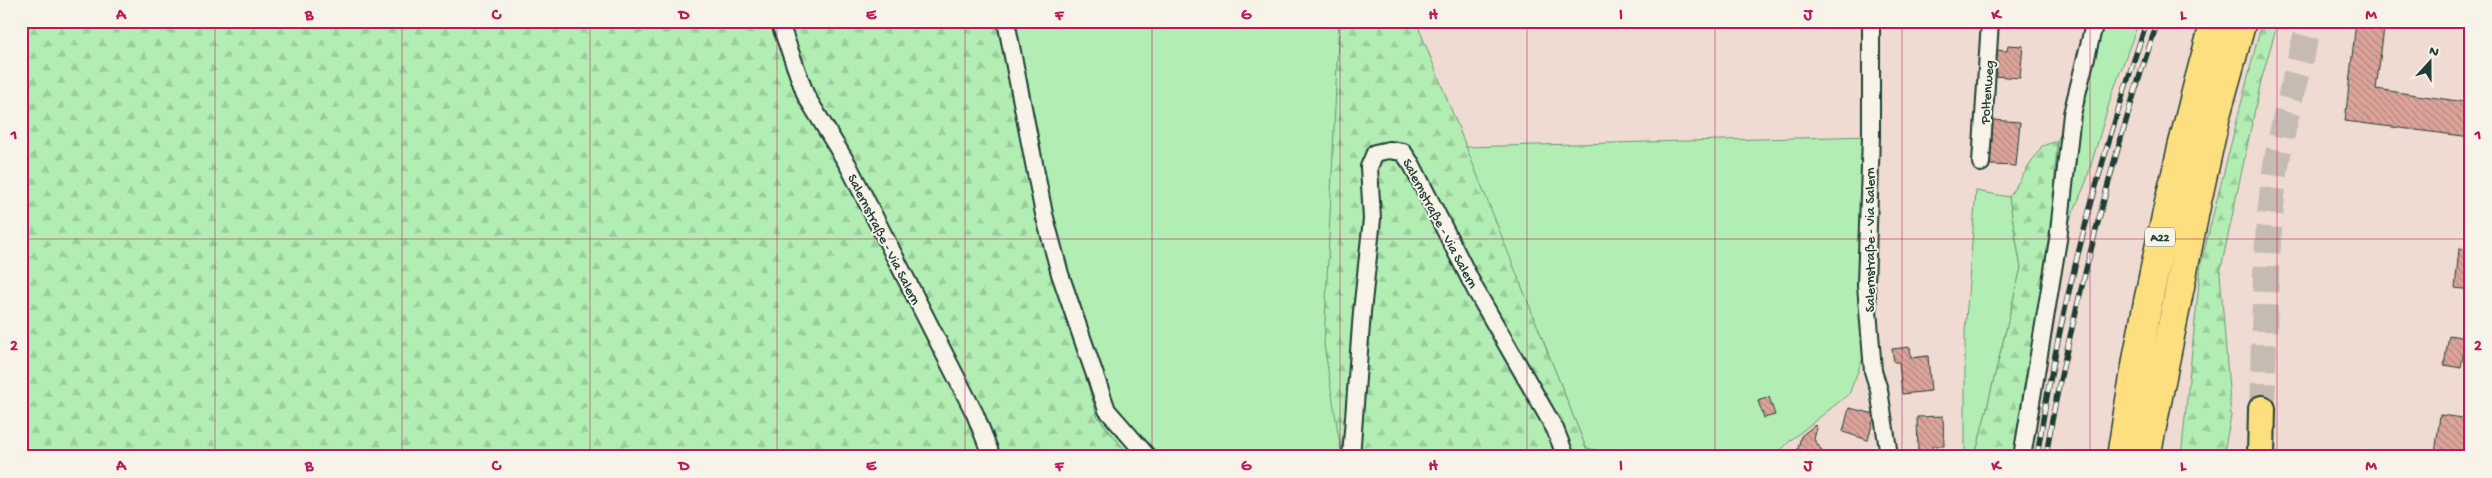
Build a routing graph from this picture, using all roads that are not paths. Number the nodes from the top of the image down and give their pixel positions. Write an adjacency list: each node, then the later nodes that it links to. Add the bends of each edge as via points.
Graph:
1 (779, 21): 10 (street, Salernstraße - Via Salern, via 806,96 848,165 975,414)
2 (1006, 21): 11 (street, via 1044,214 1060,274 1107,410)
3 (1871, 21): 14 (street, Salernstraße - Via Salern, via 1866,285 1873,371 1888,449)
4 (1990, 21): 8 (street, Poltenweg)
5 (2095, 21): 15 (street, via 2072,114 2058,240)
6 (2215, 21): 16 (highway, A22, via 2160,238)
7 (2242, 21): 17 (highway, A22, via 2216,115)
8 (1981, 162)
9 (2262, 409): 18 (main road)
10 (992, 457)
11 (1148, 457)
12 (1351, 457): 13 (street, Salernstraße - Via Salern, via 1372,219 1368,168 1375,153 1389,150 1403,152 1412,165)
13 (1566, 457)
14 (1885, 457)
15 (2022, 457)
16 (2120, 457)
17 (2146, 457)
18 (2261, 457)

